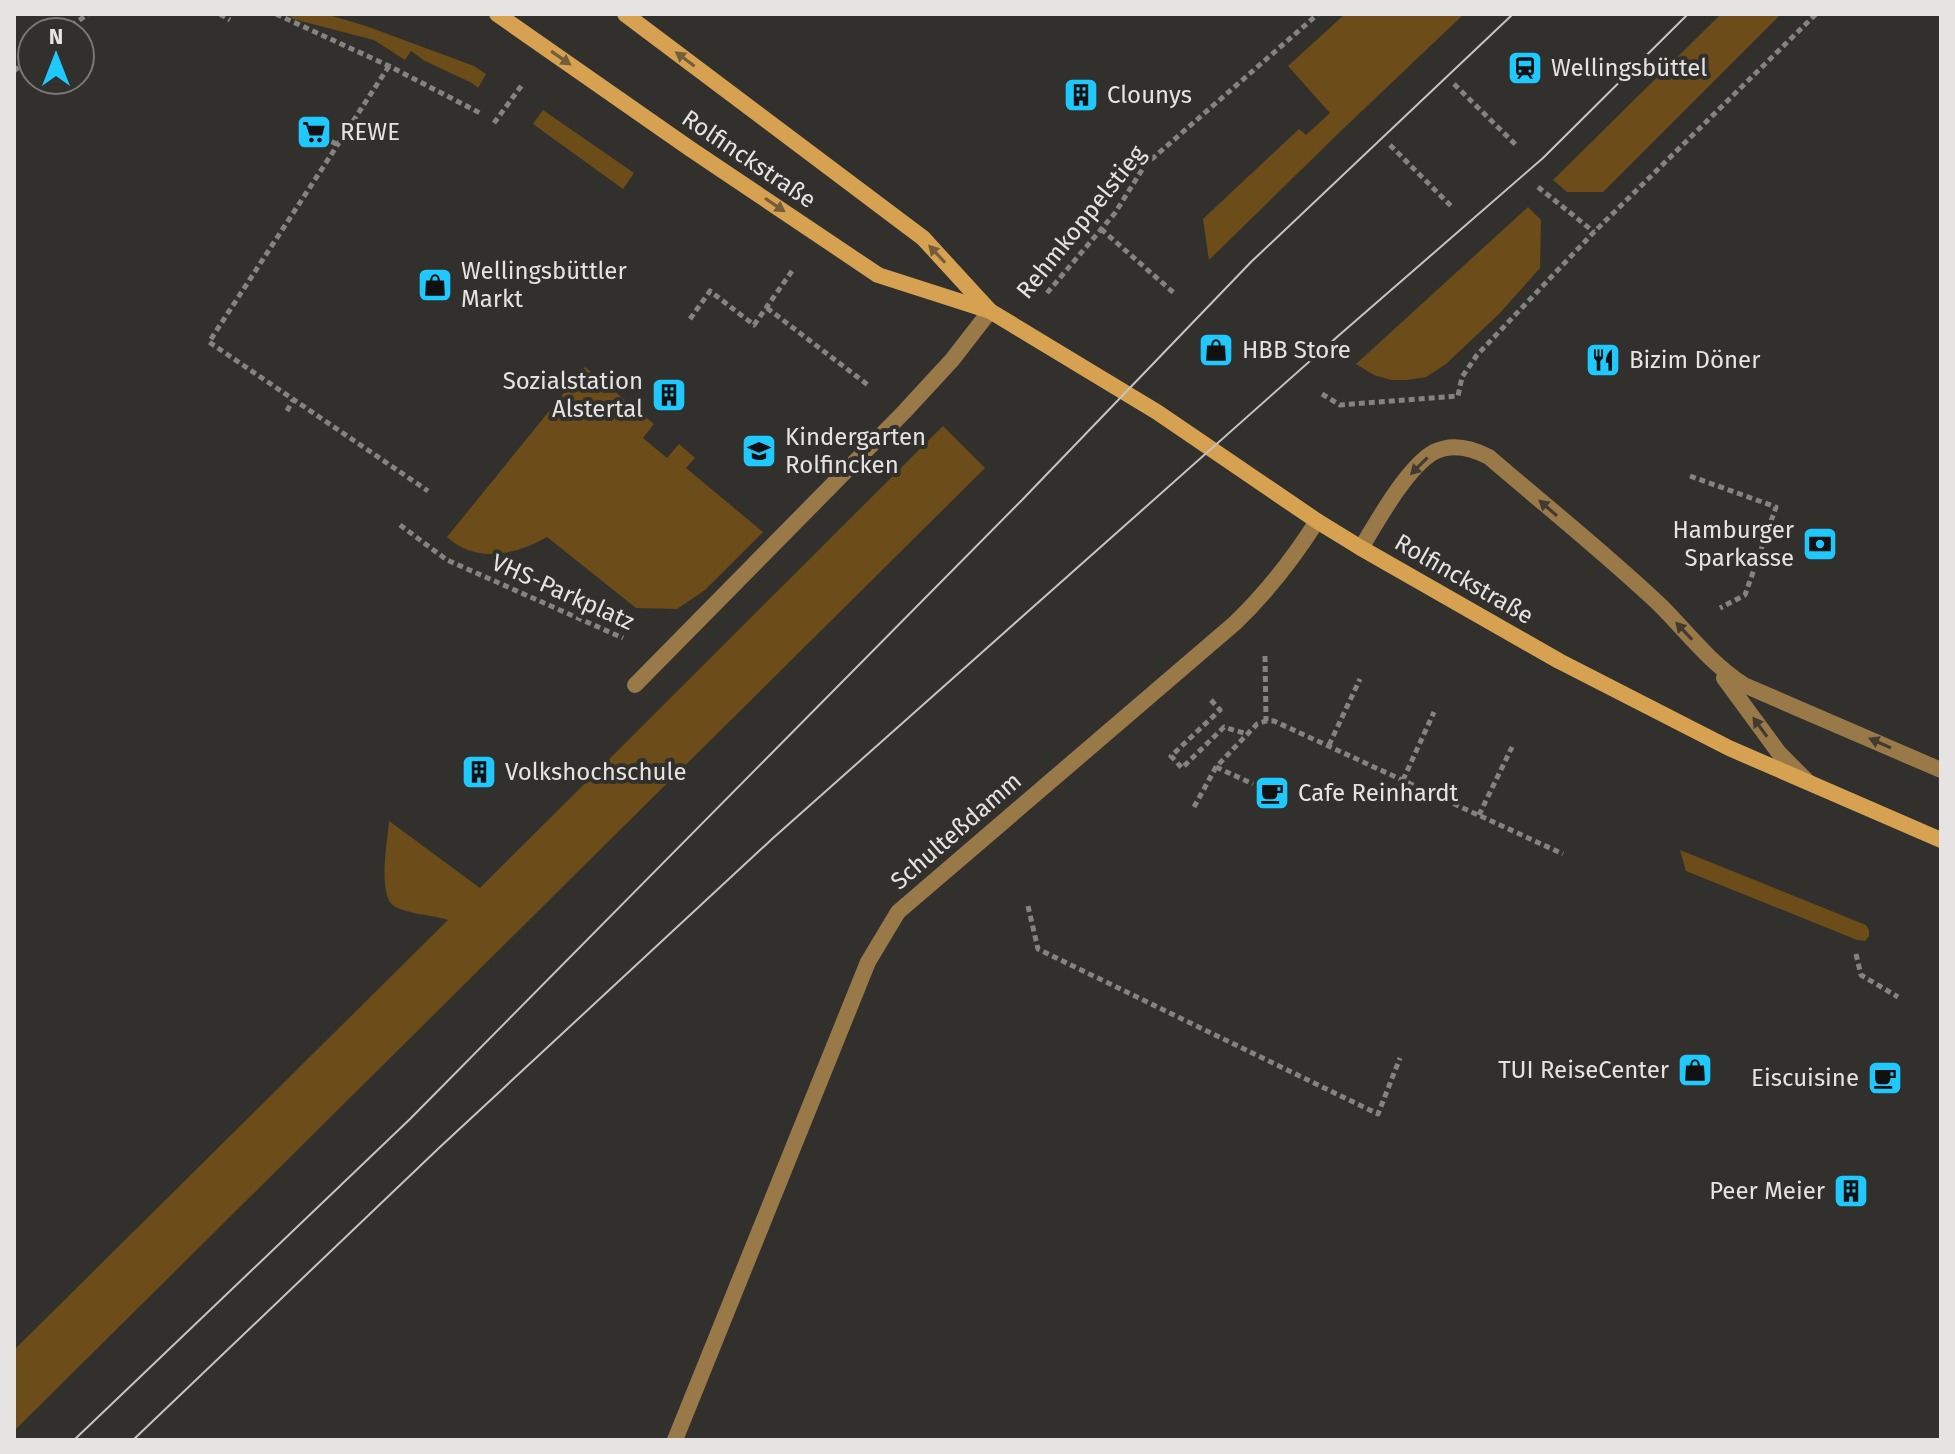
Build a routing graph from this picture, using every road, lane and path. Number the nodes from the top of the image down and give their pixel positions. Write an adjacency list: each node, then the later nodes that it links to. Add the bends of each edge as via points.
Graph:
1 (220, 14): 7 (path)
2 (276, 14): 8 (path)
3 (497, 14): 24 (main road, Rolfinckstraße, one-way to 24, via 878,275)
4 (625, 14): 24 (main road, Rolfinckstraße, one-way to 4, via 923,238)
5 (1318, 14): 19 (path, Rehmkoppelstieg, via 1145,165)
6 (1816, 14): 20 (path)
7 (230, 20)
8 (389, 66): 11 (path); 14 (path)
9 (524, 82): 12 (path)
10 (1454, 84): 16 (path)
11 (482, 114)
12 (494, 123)
13 (314, 132): 14 (path)
14 (338, 145): 28 (path, via 209,342)
15 (1390, 145): 18 (path)
16 (1518, 147)
17 (1538, 187): 20 (path)
18 (1453, 208)
19 (1101, 229): 22 (path); 26 (path, Rehmkoppelstieg)
20 (1594, 232): 27 (path, via 1477,355 1462,377 1458,396 1340,405)
21 (796, 265): 23 (path)
22 (1174, 293)
23 (767, 308): 25 (path, via 754,325 710,291); 30 (path)
24 (990, 311): 26 (main road, Rolfinckstraße); 30 (street)
25 (690, 319)
26 (1019, 328): 33 (main road, Rolfinckstraße, via 1157,412)
27 (1322, 394)
28 (293, 400): 29 (path); 32 (path)
29 (287, 411)
30 (904, 412): 38 (street)
31 (1690, 476): 36 (path, via 1776,507 1745,595)
32 (428, 491)
33 (1317, 521): 35 (main road, Rolfinckstraße); 61 (street, Schulteßdamm, via 1282,573 1235,623 898,912 868,962)
34 (400, 525): 38 (path, VHS-Parkplatz, via 447,560)
35 (1361, 548): 39 (street, one-way to 35, via 1660,606 1489,457 1473,449 1434,453 1417,467); 52 (main road, Rolfinckstraße, via 1559,661)
36 (1719, 608)
37 (1264, 655): 44 (path)
38 (664, 656): 41 (street)
39 (1711, 661): 49 (street, one-way to 39, via 1744,685); 52 (street, one-way to 39, via 1779,753)
40 (1360, 679): 46 (path)
41 (635, 685)
42 (1208, 696): 45 (path, via 1220,710 1171,756 1182,768 1224,727)
43 (1434, 712): 50 (path)
44 (1266, 721): 45 (path); 46 (path)
45 (1247, 734): 48 (path)
46 (1329, 745): 50 (path)
47 (1512, 747): 54 (path)
48 (1216, 767): 51 (path); 53 (path)
49 (1941, 770)
50 (1403, 780): 54 (path)
51 (1253, 784)
52 (1811, 785): 55 (main road, Rolfinckstraße)
53 (1194, 807)
54 (1479, 815): 56 (path)
55 (1941, 840)
56 (1563, 854)
57 (1028, 906): 60 (path, via 1038,949 1378,1114)
58 (1856, 954): 59 (path, via 1861,975)
59 (1898, 997)
60 (1400, 1058)
61 (675, 1440)

